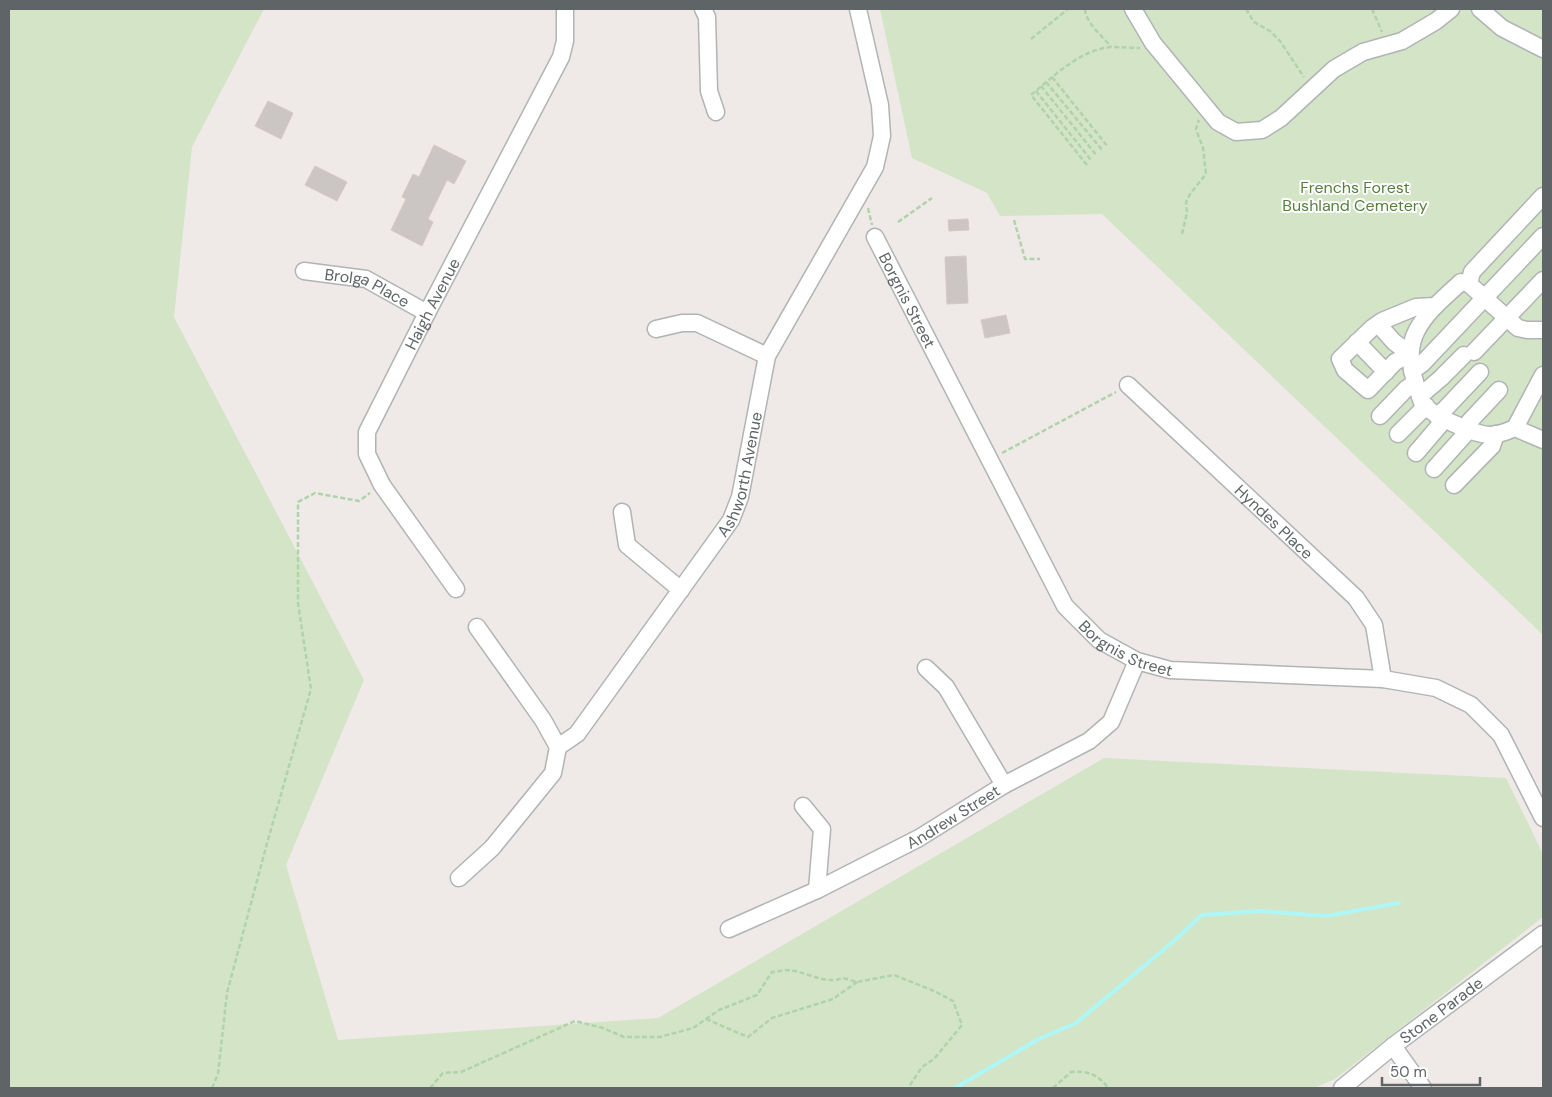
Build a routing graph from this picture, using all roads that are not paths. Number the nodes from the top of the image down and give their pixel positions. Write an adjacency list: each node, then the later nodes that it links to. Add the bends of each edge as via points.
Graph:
1 (564, 9): 17 (street, Haigh Avenue, via 565,41 561,57)
2 (703, 9): 8 (street, via 707,17 709,91)
3 (858, 9): 24 (street, Ashworth Avenue, via 880,105 882,136 876,167)
4 (1133, 9): 5 (street, via 1153,43 1218,122 1236,132 1262,130 1281,118 1334,69 1363,52 1402,41)
5 (1451, 9)
6 (1480, 9): 7 (street, via 1502,28)
7 (1543, 49)
8 (716, 112)
9 (1543, 196): 14 (street, via 1472,272)
10 (1543, 236): 15 (street)
11 (876, 237): 44 (street, Borgnis Street, via 1065,606 1099,640)
12 (304, 271): 17 (street, Brolga Place, via 366,279)
13 (1543, 280): 18 (street)
14 (1470, 284): 15 (street); 16 (street, via 1462,282)
15 (1485, 298): 18 (street); 30 (street, via 1422,364)
16 (1435, 306): 19 (street, via 1416,307); 23 (street, via 1416,331)
17 (426, 313): 41 (street, Haigh Avenue, via 367,432 367,454 382,485)
18 (1508, 318): 21 (street, via 1518,328); 30 (street, via 1442,378)
19 (1378, 324): 22 (street); 23 (street)
20 (656, 329): 24 (street, via 697,323)
21 (1543, 330)
22 (1357, 342): 25 (street); 25 (street, via 1340,358 1345,370 1368,390)
23 (1410, 354): 25 (street, via 1395,362); 30 (street)
24 (766, 356): 42 (street, Ashworth Avenue, via 740,496 731,520)
25 (1386, 372)
26 (1480, 372): 30 (street)
27 (1543, 375): 32 (street)
28 (1128, 385): 46 (street, Hyndes Place, via 1356,598 1374,625)
29 (1499, 390): 33 (street, via 1468,422)
30 (1426, 399): 31 (street, via 1406,390); 33 (street); 34 (street); 37 (street)
31 (1380, 416)
32 (1515, 428): 35 (street); 36 (street)
33 (1468, 429): 35 (street, via 1487,435); 38 (street)
34 (1398, 434)
35 (1496, 434): 39 (street, via 1492,446)
36 (1543, 440)
37 (1416, 453)
38 (1434, 469)
39 (1454, 485)
40 (622, 512): 42 (street, via 627,545)
41 (456, 589)
42 (681, 590): 47 (street, Ashworth Avenue, via 577,734)
43 (477, 627): 47 (street, via 543,720)
44 (1137, 661): 46 (street, Borgnis Street, via 1170,670); 48 (street, Andrew Street, via 1111,722 1089,741)
45 (926, 668): 48 (street, via 946,687)
46 (1383, 679): 50 (street, Borgnis Street, via 1436,688 1470,705 1501,735)
47 (558, 747): 51 (street, via 552,773 492,848)
48 (1004, 785): 52 (street, Andrew Street, via 919,838)
49 (803, 806): 52 (street, via 822,829)
50 (1543, 818)
51 (459, 878)
52 (818, 890): 53 (street, Andrew Street)
53 (729, 929)
54 (1543, 934): 55 (street, Stone Parade)
55 (1393, 1046): 56 (street, Stone Parade); 57 (street)
56 (1342, 1088)
57 (1423, 1088)

